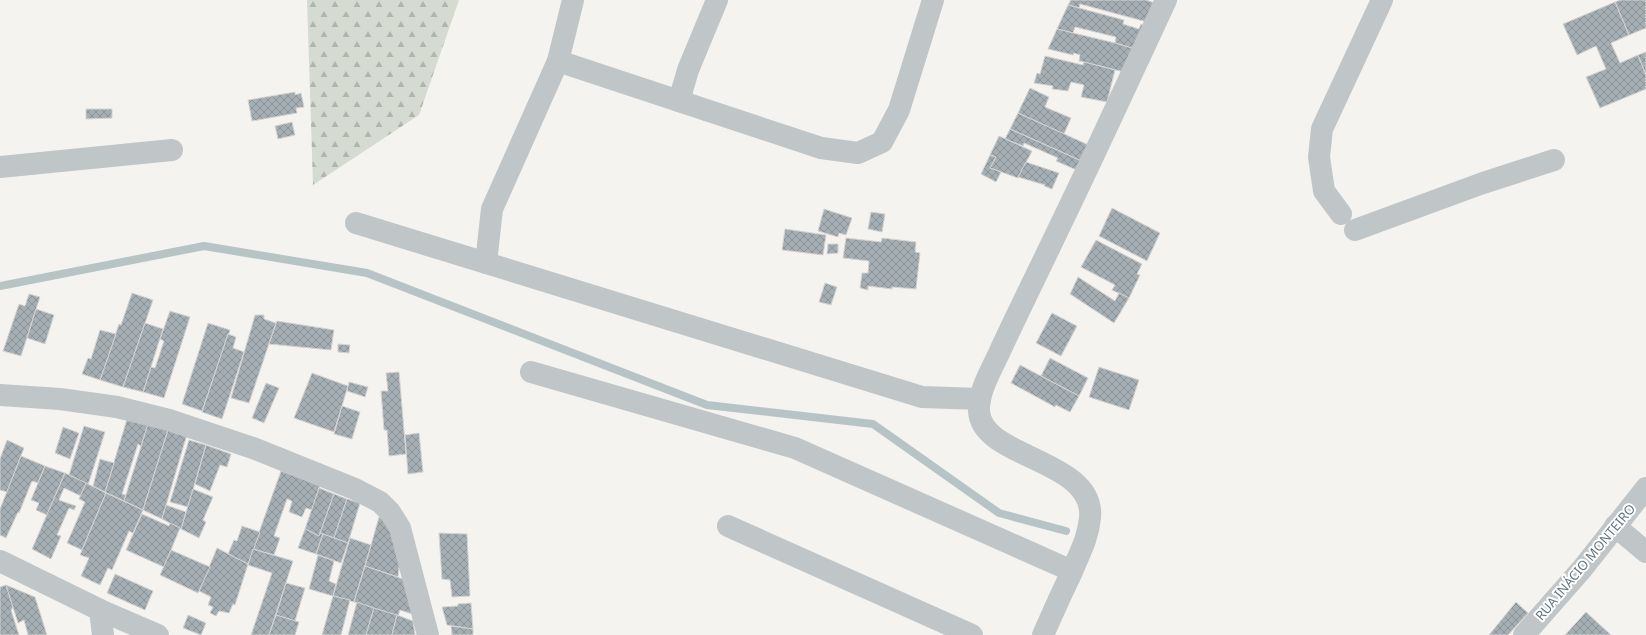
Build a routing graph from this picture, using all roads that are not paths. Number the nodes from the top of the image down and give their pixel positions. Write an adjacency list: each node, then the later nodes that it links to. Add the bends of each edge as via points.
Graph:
1 (573, 0): 6 (street)
2 (717, 0): 7 (street, via 688,70)
3 (933, 0): 7 (street, via 900,110 882,142 858,153 821,148)
4 (1166, 0): 17 (street, via 988,377)
5 (1382, 0): 11 (street, via 1322,129 1319,157 1324,191)
6 (558, 61): 7 (street); 14 (street, via 492,209)
7 (679, 101)
8 (172, 150): 10 (street)
9 (1554, 160): 13 (street)
10 (0, 167)
11 (1340, 214)
12 (356, 223): 14 (street)
13 (1355, 230)
14 (486, 263): 17 (street, via 922,397)
15 (531, 372): 23 (street, via 795,448)
16 (0, 395): 27 (street, via 60,399 143,412 253,448 355,489 380,502 400,528)
17 (980, 399): 23 (street, via 979,412 984,426 993,436 1076,483 1089,500 1090,516 1086,542)
18 (1646, 488): 20 (street, RUA INÁCIO MONTEIRO)
19 (728, 526): 28 (street)
20 (1615, 526): 21 (street); 30 (street, RUA INÁCIO MONTEIRO, via 1582,569)
21 (1646, 552)
22 (0, 561): 24 (street)
23 (1072, 572): 29 (street)
24 (100, 610): 25 (street); 26 (street)
25 (103, 635)
26 (158, 635)
27 (428, 635)
28 (972, 635)
29 (1043, 635)
30 (1524, 635)

